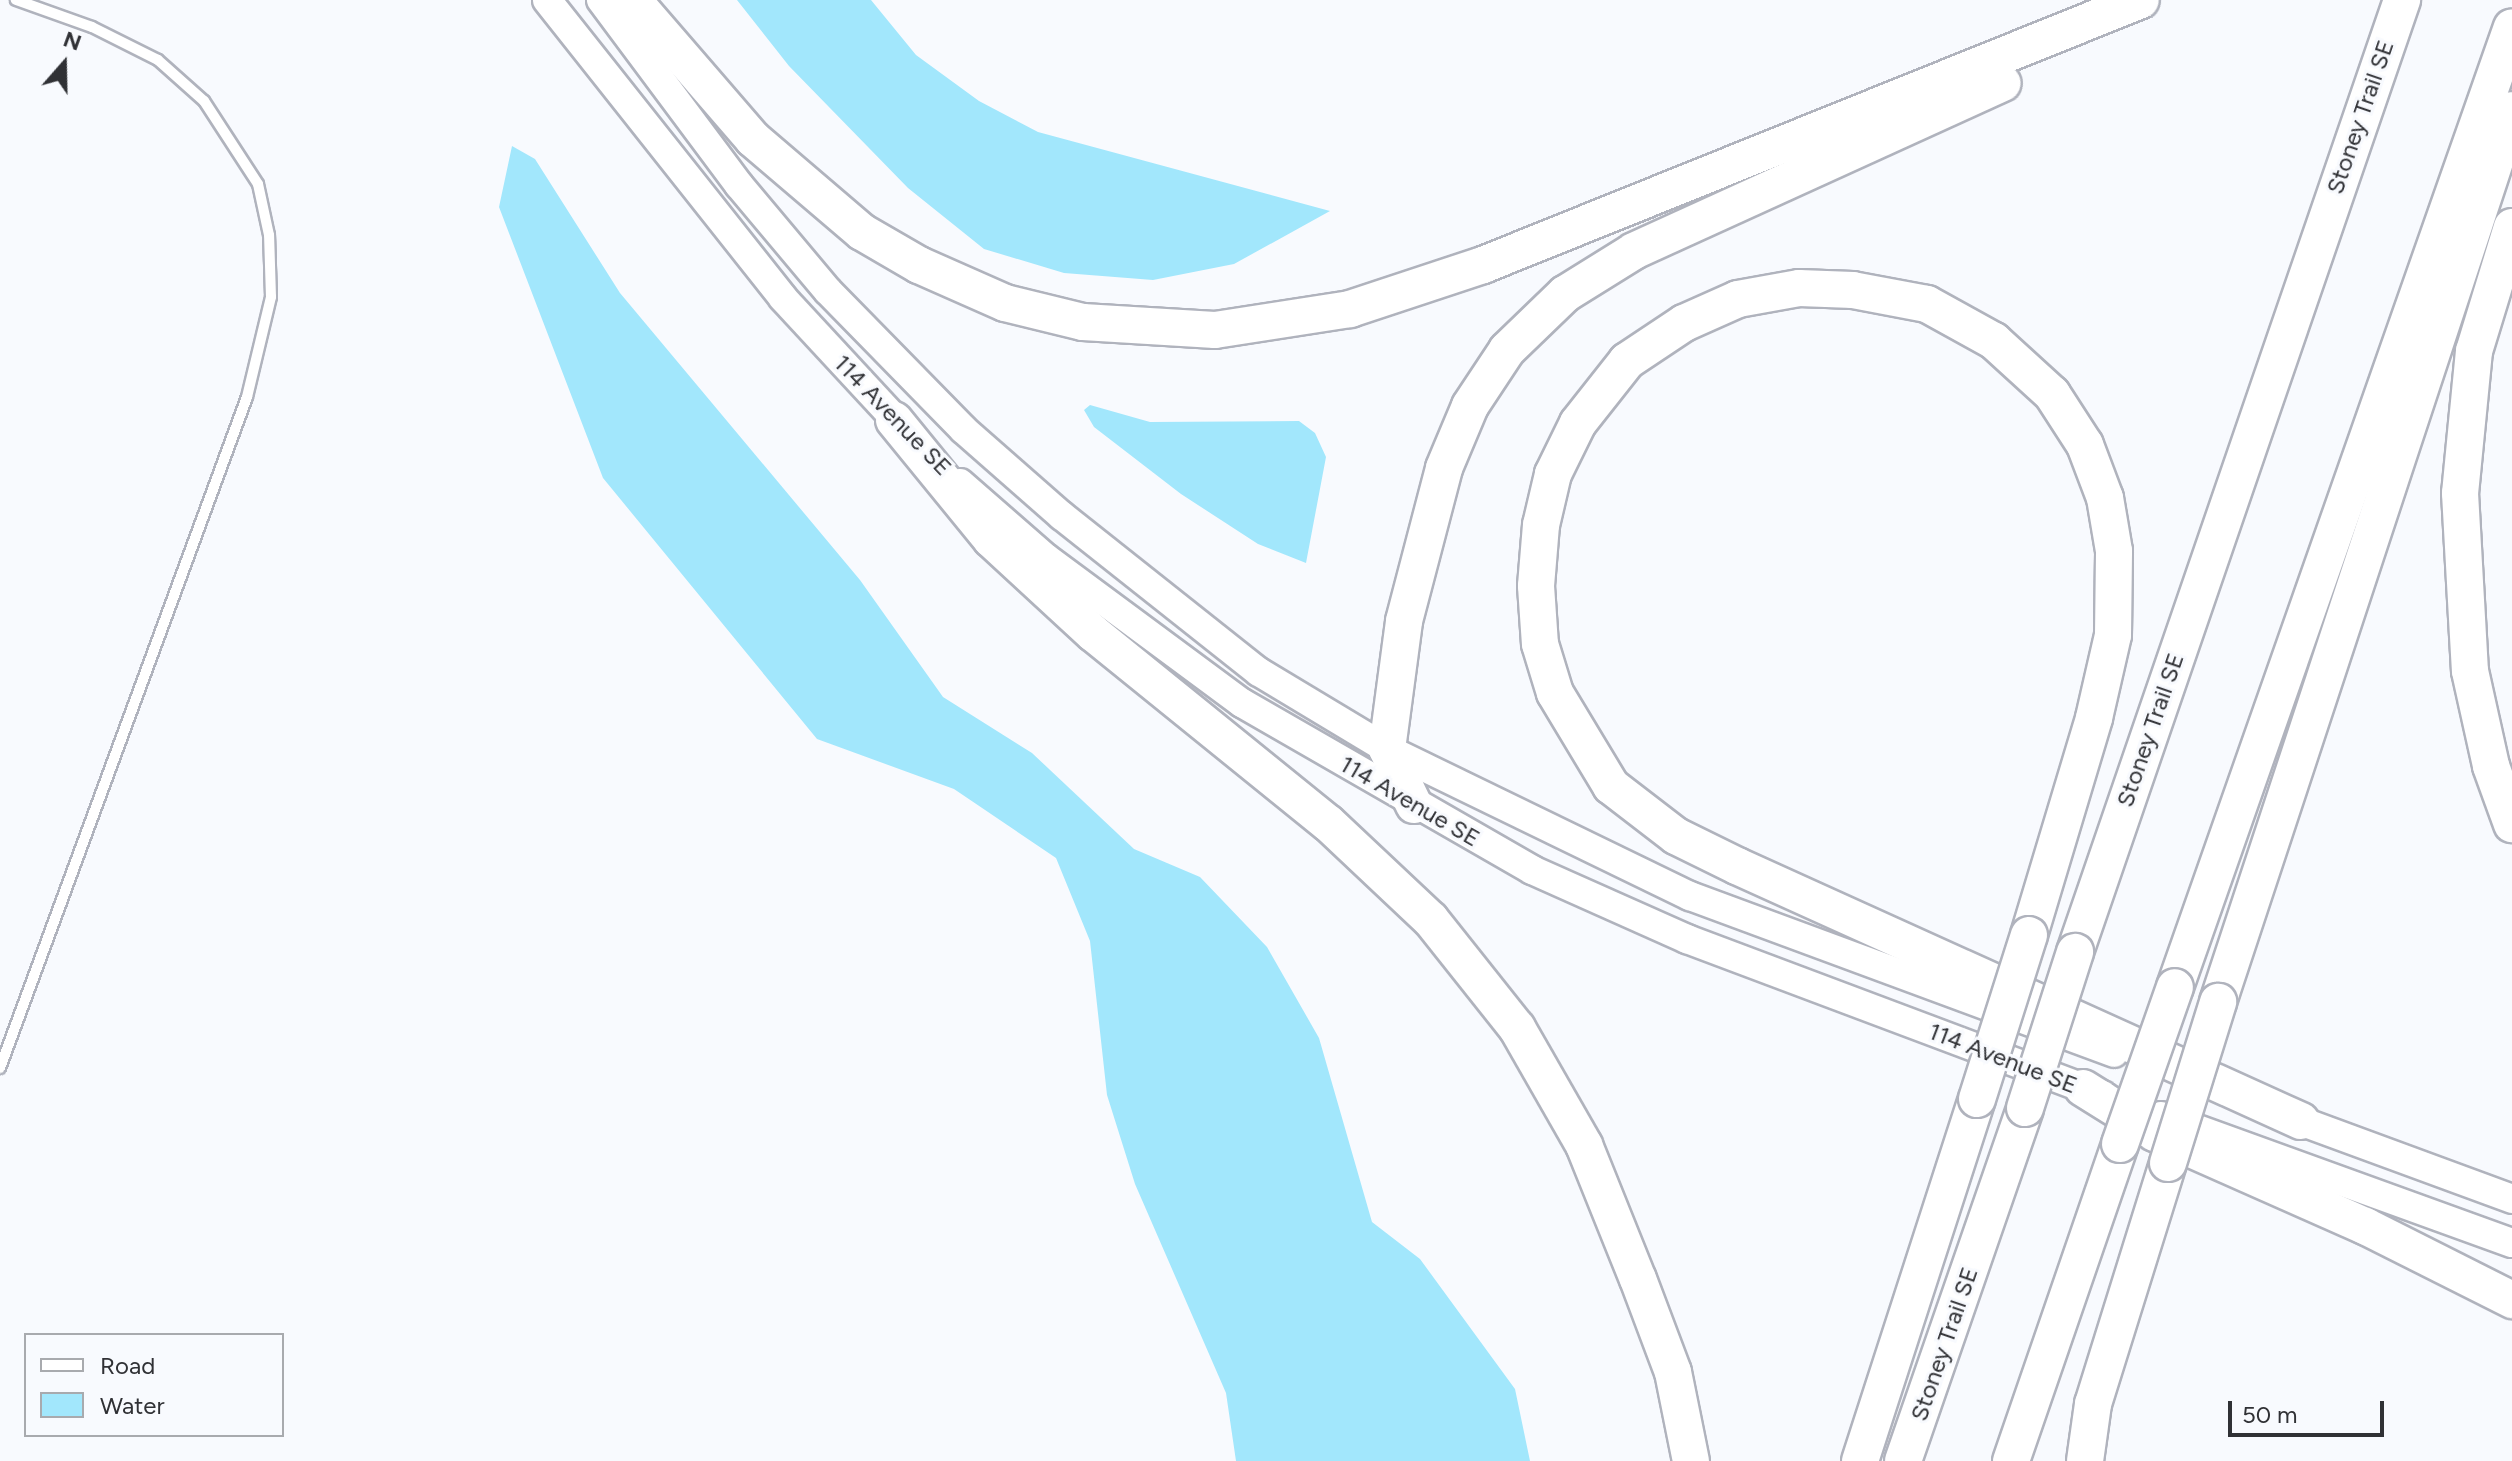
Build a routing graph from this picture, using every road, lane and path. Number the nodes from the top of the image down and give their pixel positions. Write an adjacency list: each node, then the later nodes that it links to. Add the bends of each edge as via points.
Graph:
1 (16, 0): 14 (lane, via 92,27 158,60 204,101 258,184 269,235 271,297 247,397)
2 (547, 0): 10 (main road, 114 Avenue SE, via 783,298)
3 (601, 0): 11 (main road, 114 Avenue SE, via 739,185 828,291 964,430 1246,663)
4 (633, 0): 5 (highway, via 753,139 862,232 919,265 1005,303 1083,322 1215,330 1350,309 1483,265)
5 (2142, 0): 11 (highway, via 2100,37 1634,251 1565,294 1517,341 1470,406 1444,468 1404,621)
6 (2402, 0): 22 (highway, Stoney Trail SE, bridge)
7 (2512, 27): 23 (highway, bridge)
8 (2512, 110): 24 (highway, bridge, via 2218,1002 2093,1404)
9 (2512, 227): 13 (highway, via 2474,351 2460,493 2470,671 2491,766)
10 (894, 420): 12 (main road, 114 Avenue SE, via 1046,558 1164,649 1242,703); 20 (highway, via 991,539 1093,633 1328,823 1431,920 1517,1028 1584,1145 1638,1279 1673,1372)
11 (1387, 749): 12 (highway); 16 (main road, 114 Avenue SE, via 1690,896)
12 (1414, 805): 15 (main road, 114 Avenue SE, via 1532,870 1687,939)
13 (2512, 824)
14 (0, 1068)
15 (2083, 1088): 18 (main road, 114 Avenue SE); 19 (highway, via 2155,1133 2365,1226)
16 (2301, 1121): 17 (main road, 114 Avenue SE); 21 (highway, bridge, via 1737,866 1676,836 1611,786 1555,693 1540,644 1536,586 1541,525 1553,474 1578,423 1627,361 1684,323 1738,299 1799,288 1853,290 1927,304 1994,341 2052,394 2085,445 2105,498 2114,551 2113,635 2094,718 2029,935 1977,1099)
17 (2512, 1199)
18 (2512, 1243)
19 (2512, 1300)
20 (1691, 1461)
21 (1860, 1461)
22 (1903, 1461)
23 (2011, 1461)
24 (2085, 1461)

